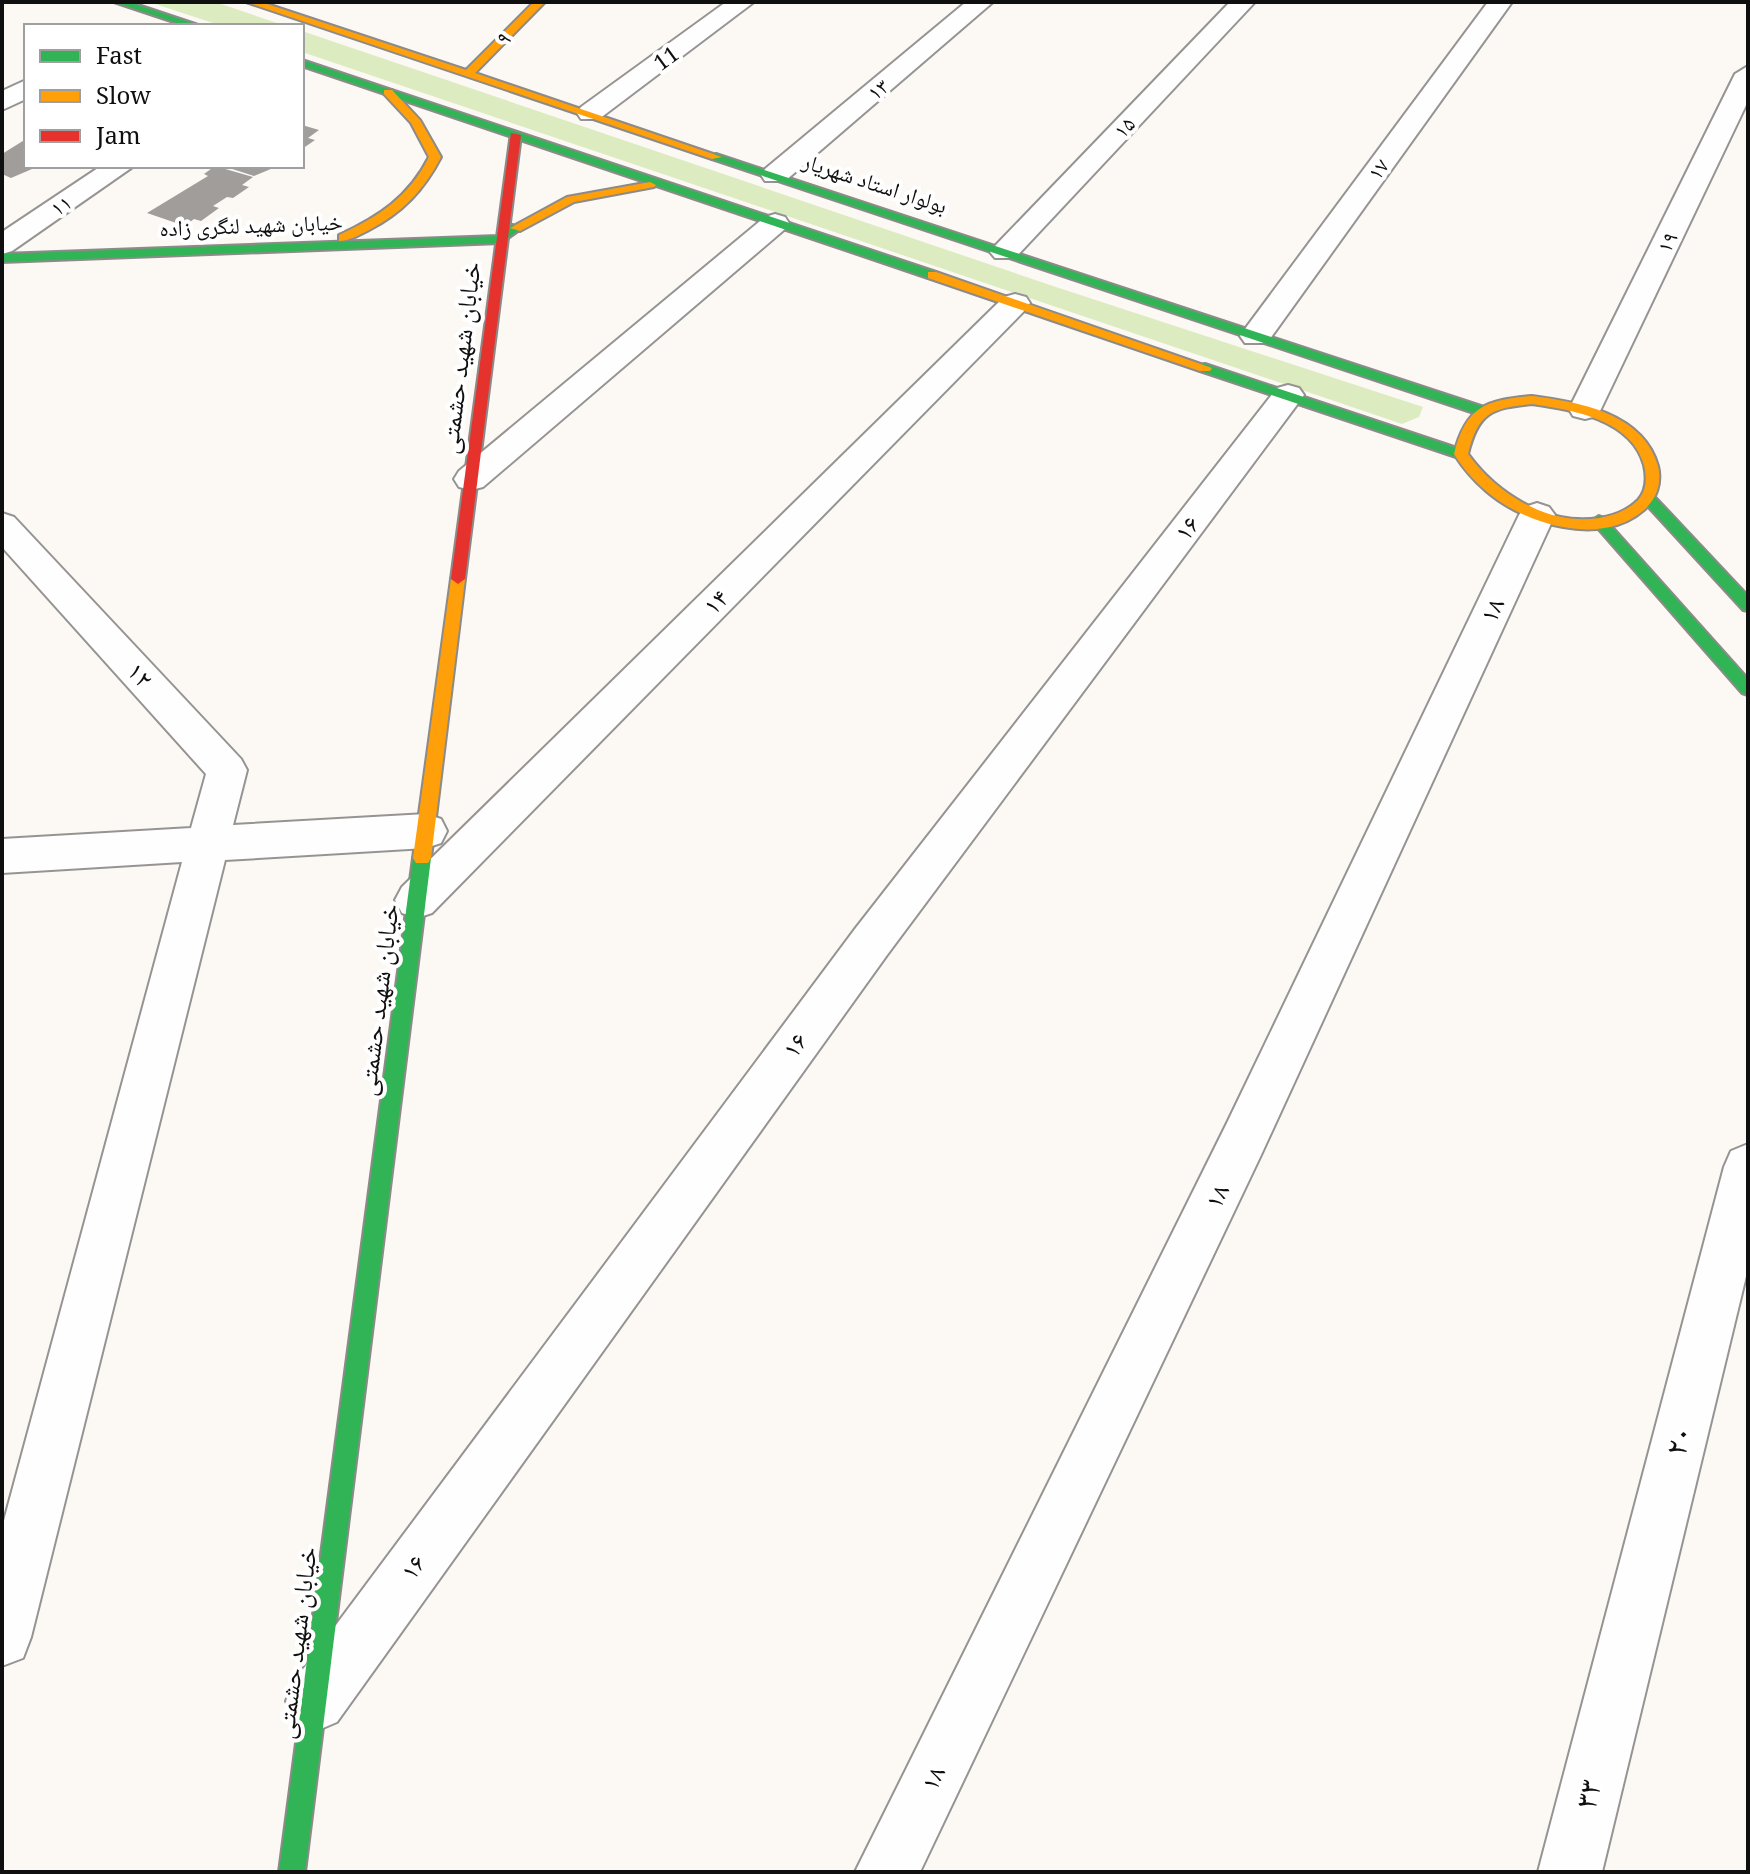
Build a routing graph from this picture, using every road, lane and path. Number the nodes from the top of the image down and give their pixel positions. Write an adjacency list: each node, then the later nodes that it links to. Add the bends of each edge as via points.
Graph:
1 (119, 2): 8 (street)
2 (540, 2): 12 (street, ۹)
3 (742, 2): 17 (street, 11)
4 (981, 2): 20 (street, ۱۳)
5 (1243, 2): 26 (street, ۱۵)
6 (1500, 2): 29 (street, ۱۷)
7 (269, 4): 12 (street, بولوار استاد شهریار)
8 (190, 24)
9 (304, 64): 15 (street)
10 (2, 72): 13 (street)
11 (1748, 74): 31 (street, ۱۹)
12 (467, 75): 17 (street, بولوار استاد شهریار)
13 (24, 78)
14 (24, 89): 16 (street)
15 (388, 92): 18 (street); 25 (street, via 416,122 435,157 425,185 386,218)
16 (2, 102)
17 (590, 113): 20 (street, بولوار استاد شهریار)
18 (515, 135): 21 (street); 23 (street, خیابان شهید حشمتی)
19 (117, 168): 24 (street, ۱۱)
20 (775, 175): 26 (street, بولوار استاد شهریار)
21 (660, 184): 22 (street); 23 (street, via 551,204)
22 (775, 223): 28 (street); 34 (street)
23 (501, 239): 25 (street, خیابان شهید لنگری زاده); 34 (street, خیابان شهید حشمتی)
24 (2, 245)
25 (327, 246): 27 (street, خیابان شهید لنگری زاده)
26 (1005, 252): 29 (street, بولوار استاد شهریار)
27 (2, 258)
28 (1015, 303): 30 (street); 44 (street, ۱۴)
29 (1256, 336): 32 (street, بولوار استاد شهریار)
30 (1288, 395): 33 (street); 47 (street, ۱۶, via 861,954)
31 (1585, 409): 32 (street, via 1532,400); 35 (street, via 1614,423 1650,459 1655,480)
32 (1482, 411): 33 (street, via 1466,426)
33 (1461, 454): 36 (street, via 1482,485)
34 (471, 479): 41 (street, خیابان شهید حشمتی)
35 (1648, 498): 37 (street, via 1636,509); 39 (street)
36 (1537, 515): 37 (street); 50 (street, ۱۸, via 1231,1167)
37 (1599, 521): 40 (street)
38 (2, 525): 42 (street, ۱۲, via 227,770)
39 (1748, 606)
40 (1748, 689)
41 (426, 831): 42 (street); 44 (street, خیابان شهید حشمتی)
42 (210, 843): 43 (street); 46 (street)
43 (2, 856)
44 (417, 900): 47 (street, خیابان شهید حشمتی)
45 (1748, 1167): 48 (street, ۲۰)
46 (2, 1637)
47 (314, 1703): 49 (street, خیابان شهید حشمتی)
48 (1607, 1716): 51 (street, ۳۳)
49 (292, 1872)
50 (887, 1872)
51 (1570, 1872)

